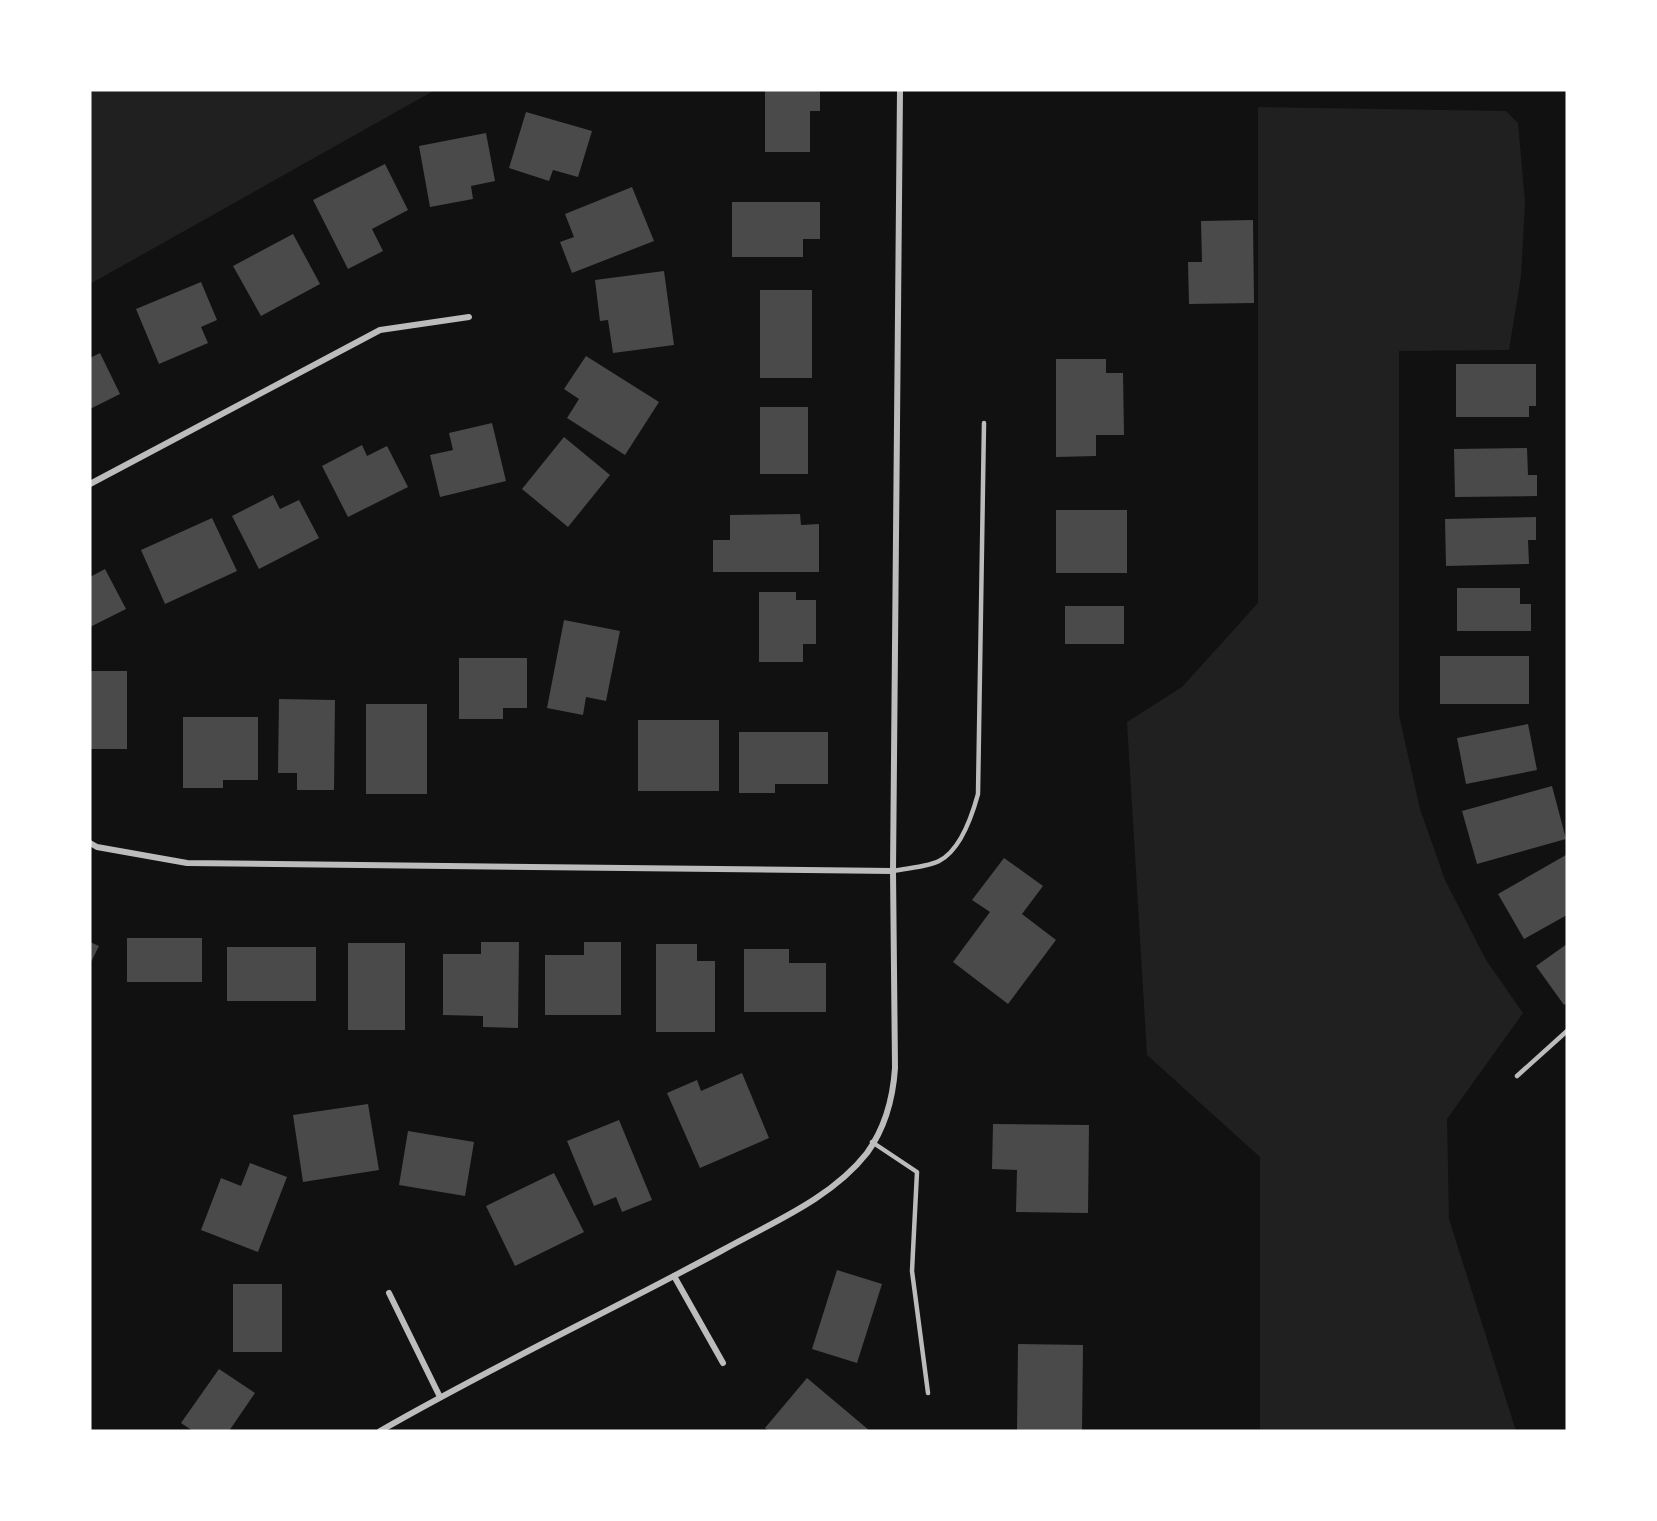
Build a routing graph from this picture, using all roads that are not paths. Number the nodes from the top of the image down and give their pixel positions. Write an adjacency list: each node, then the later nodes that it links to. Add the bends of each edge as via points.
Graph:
1 (900, 90): 6 (street)
2 (469, 317): 4 (street, via 380,330)
3 (984, 423): 6 (lane, via 978,794 957,844 939,861)
4 (90, 484)
5 (90, 843): 6 (street, via 187,863)
6 (893, 871): 9 (street, via 895,1068 886,1118)
7 (1567, 1030): 8 (lane)
8 (1517, 1076)
9 (872, 1142): 10 (street, via 867,1152 818,1198); 13 (lane, via 917,1172 912,1272)
10 (674, 1276): 12 (street); 14 (street)
11 (389, 1293): 14 (street)
12 (723, 1363)
13 (928, 1394)
14 (440, 1397): 15 (street)
15 (380, 1431)

